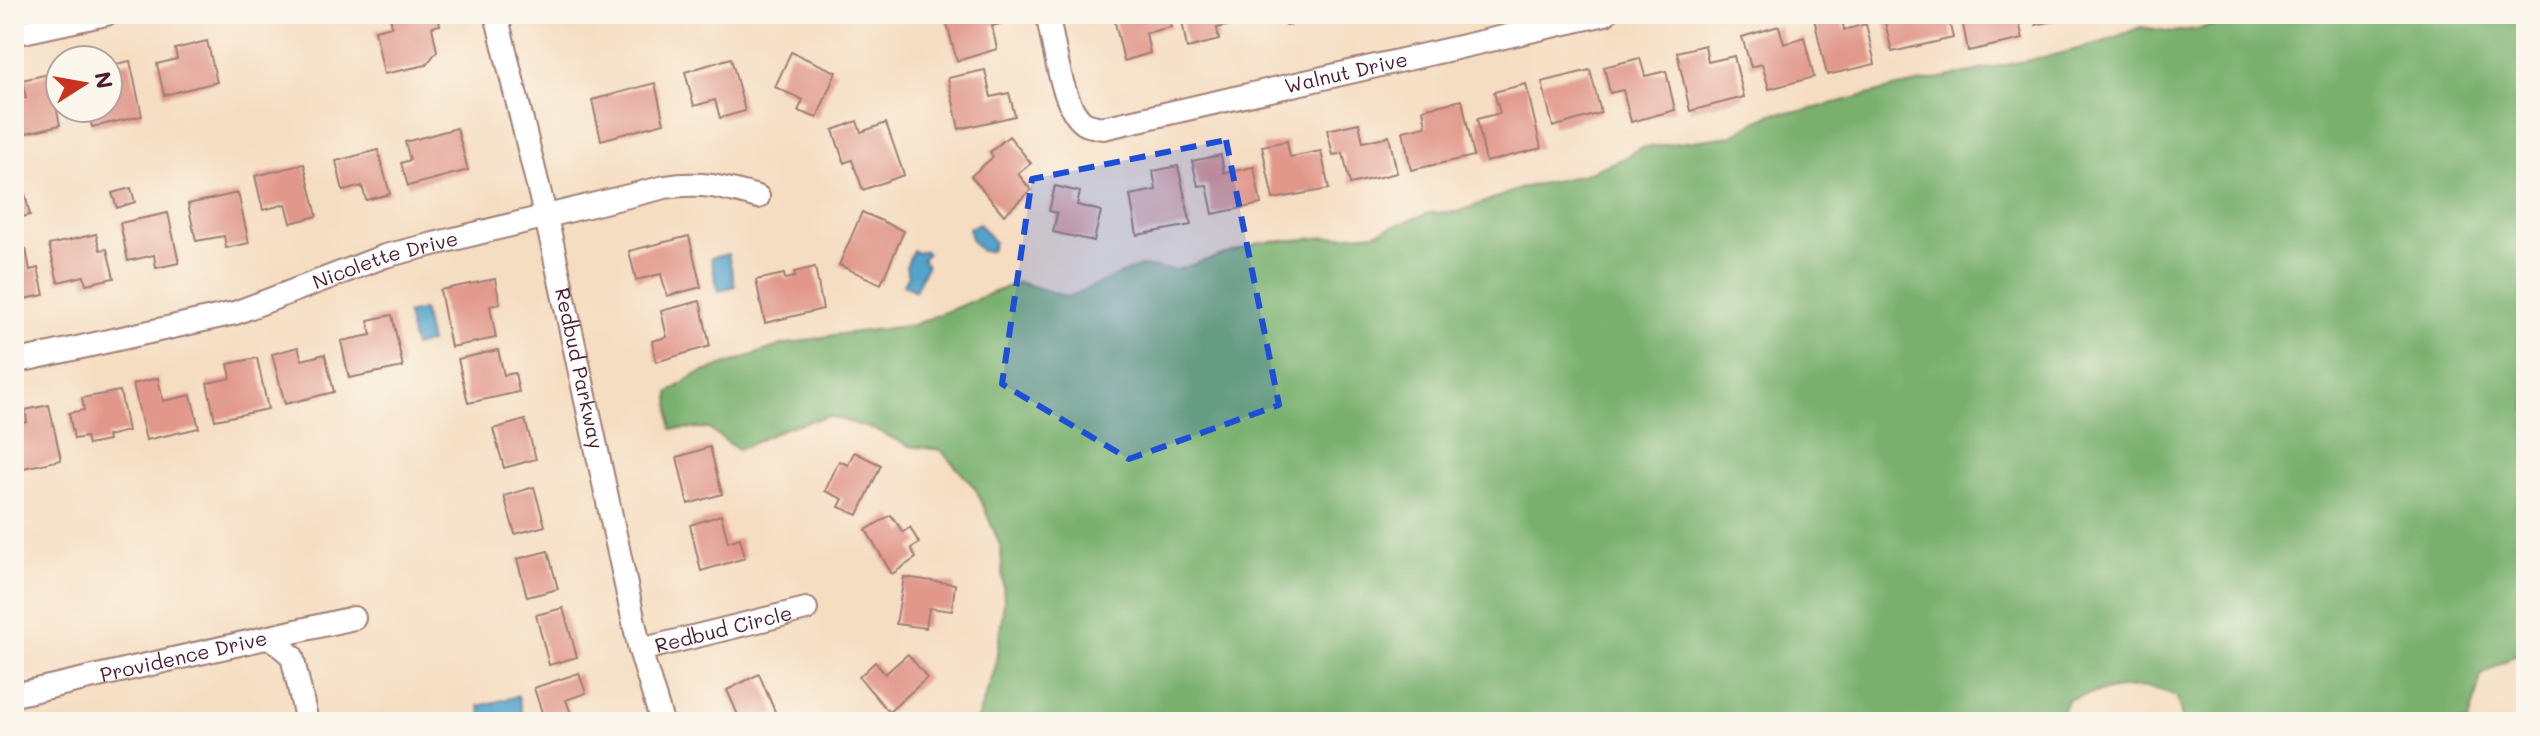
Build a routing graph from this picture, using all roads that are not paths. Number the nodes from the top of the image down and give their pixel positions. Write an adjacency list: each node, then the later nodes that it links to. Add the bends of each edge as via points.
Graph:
1 (106, 14): 5 (street)
2 (496, 14): 7 (street, Redbud Parkway)
3 (1047, 14): 4 (street, Walnut Drive, via 1073,110 1085,124 1103,128)
4 (1605, 14)
5 (14, 34)
6 (758, 197): 7 (street, Nicolette Drive, via 693,182)
7 (546, 217): 8 (street, Nicolette Drive, via 385,256 235,313); 12 (street, Redbud Parkway)
8 (14, 362)
9 (806, 609): 12 (street, Redbud Circle)
10 (354, 618): 11 (street, Providence Drive)
11 (270, 637): 13 (street, Providence Drive); 14 (street, via 292,656)
12 (640, 650): 15 (street, Redbud Parkway)
13 (14, 695)
14 (307, 722)
15 (662, 722)

